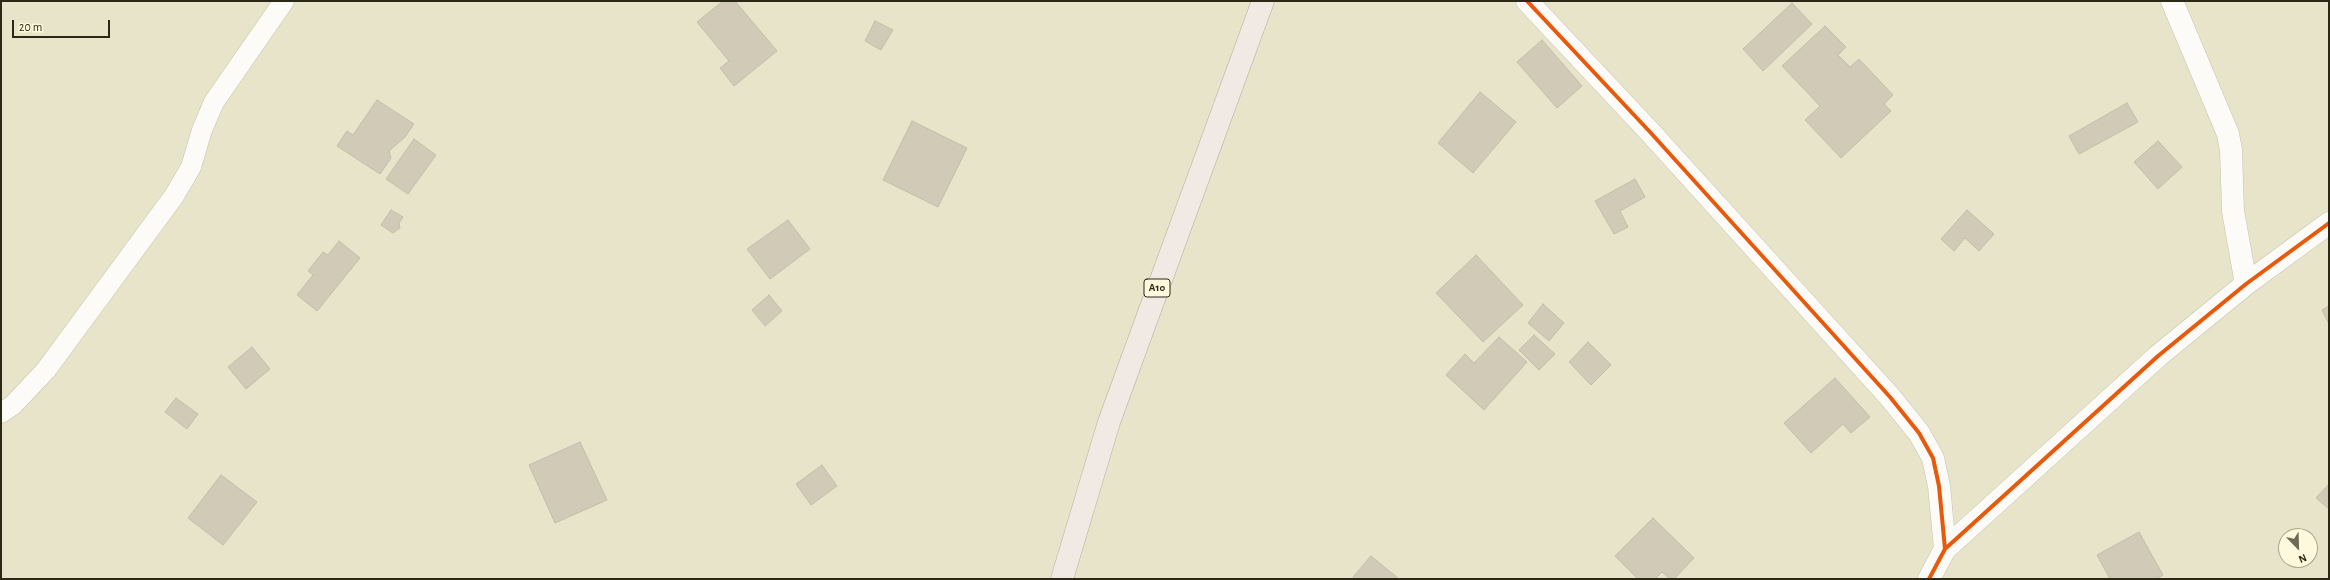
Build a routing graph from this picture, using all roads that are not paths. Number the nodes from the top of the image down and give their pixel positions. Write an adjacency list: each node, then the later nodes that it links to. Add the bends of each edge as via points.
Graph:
1 (284, 1): 7 (lane, via 214,102 191,167 174,196 46,370 13,405)
2 (1263, 1): 9 (main road, A10, via 1109,422)
3 (1527, 1): 8 (street, via 1885,391 1919,433 1932,458 1939,486)
4 (2172, 1): 6 (street, via 2228,134 2233,211)
5 (2329, 223): 6 (street)
6 (2246, 284): 8 (street, via 2158,356)
7 (1, 413)
8 (1945, 549): 10 (street)
9 (1062, 579)
10 (1930, 579)

